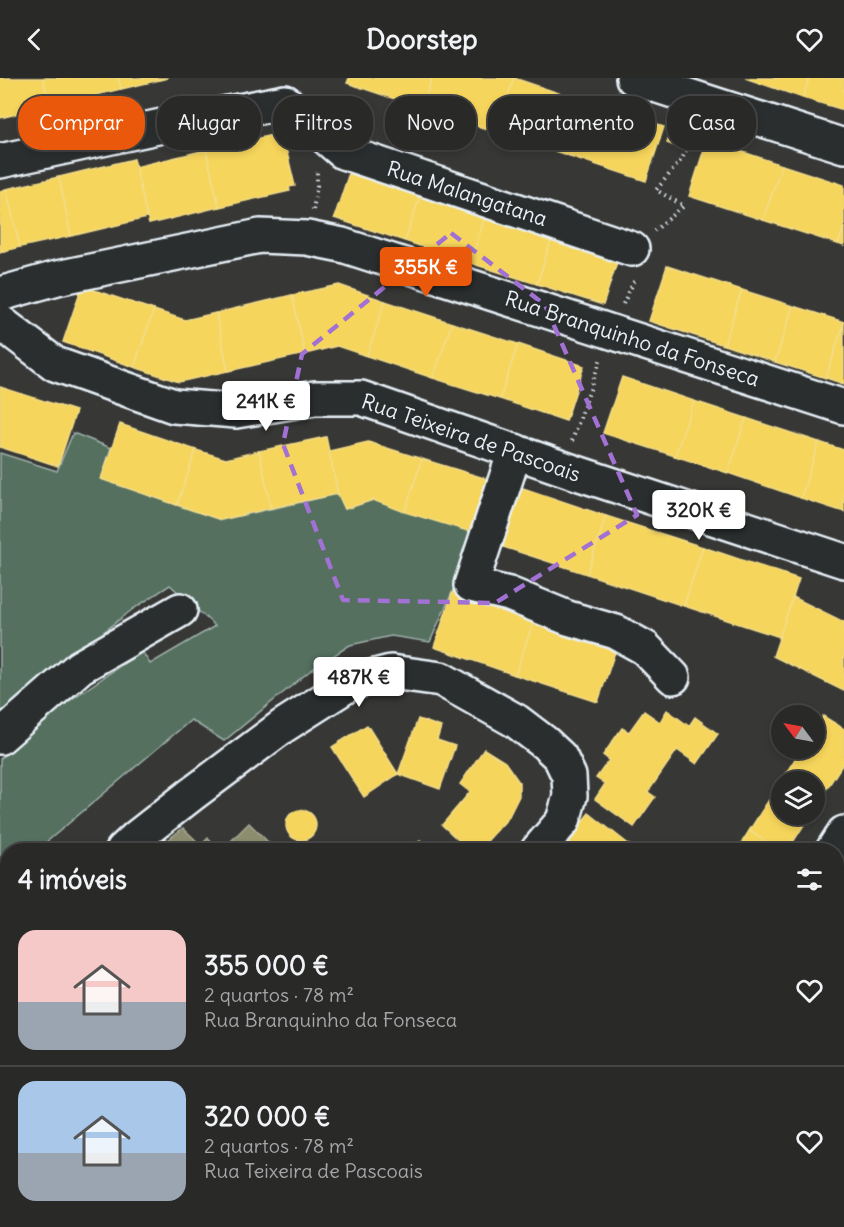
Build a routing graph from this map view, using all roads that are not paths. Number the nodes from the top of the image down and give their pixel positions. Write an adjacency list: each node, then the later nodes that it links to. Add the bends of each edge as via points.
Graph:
1 (633, 78): 2 (street)
2 (844, 146)
3 (0, 161): 4 (street, Rua Malangatana, via 285,102 343,152)
4 (632, 249)
5 (0, 294): 7 (street, Rua Branquinho da Fonseca, via 57,278 260,236 285,236 342,245)
6 (0, 322): 8 (street, Rua Teixeira de Pascoais, via 55,364 174,406 236,411 315,399 361,398)
7 (844, 407)
8 (515, 452): 9 (street, Rua Teixeira de Pascoais); 11 (street, via 471,585 509,594 615,632 645,648)
9 (844, 561)
10 (180, 610): 12 (street, via 80,668)
11 (673, 676)
12 (0, 737)
13 (131, 843): 14 (street, via 283,726 352,682 391,672 441,679 516,721 560,757 568,776 570,796 563,820)
14 (544, 843)

